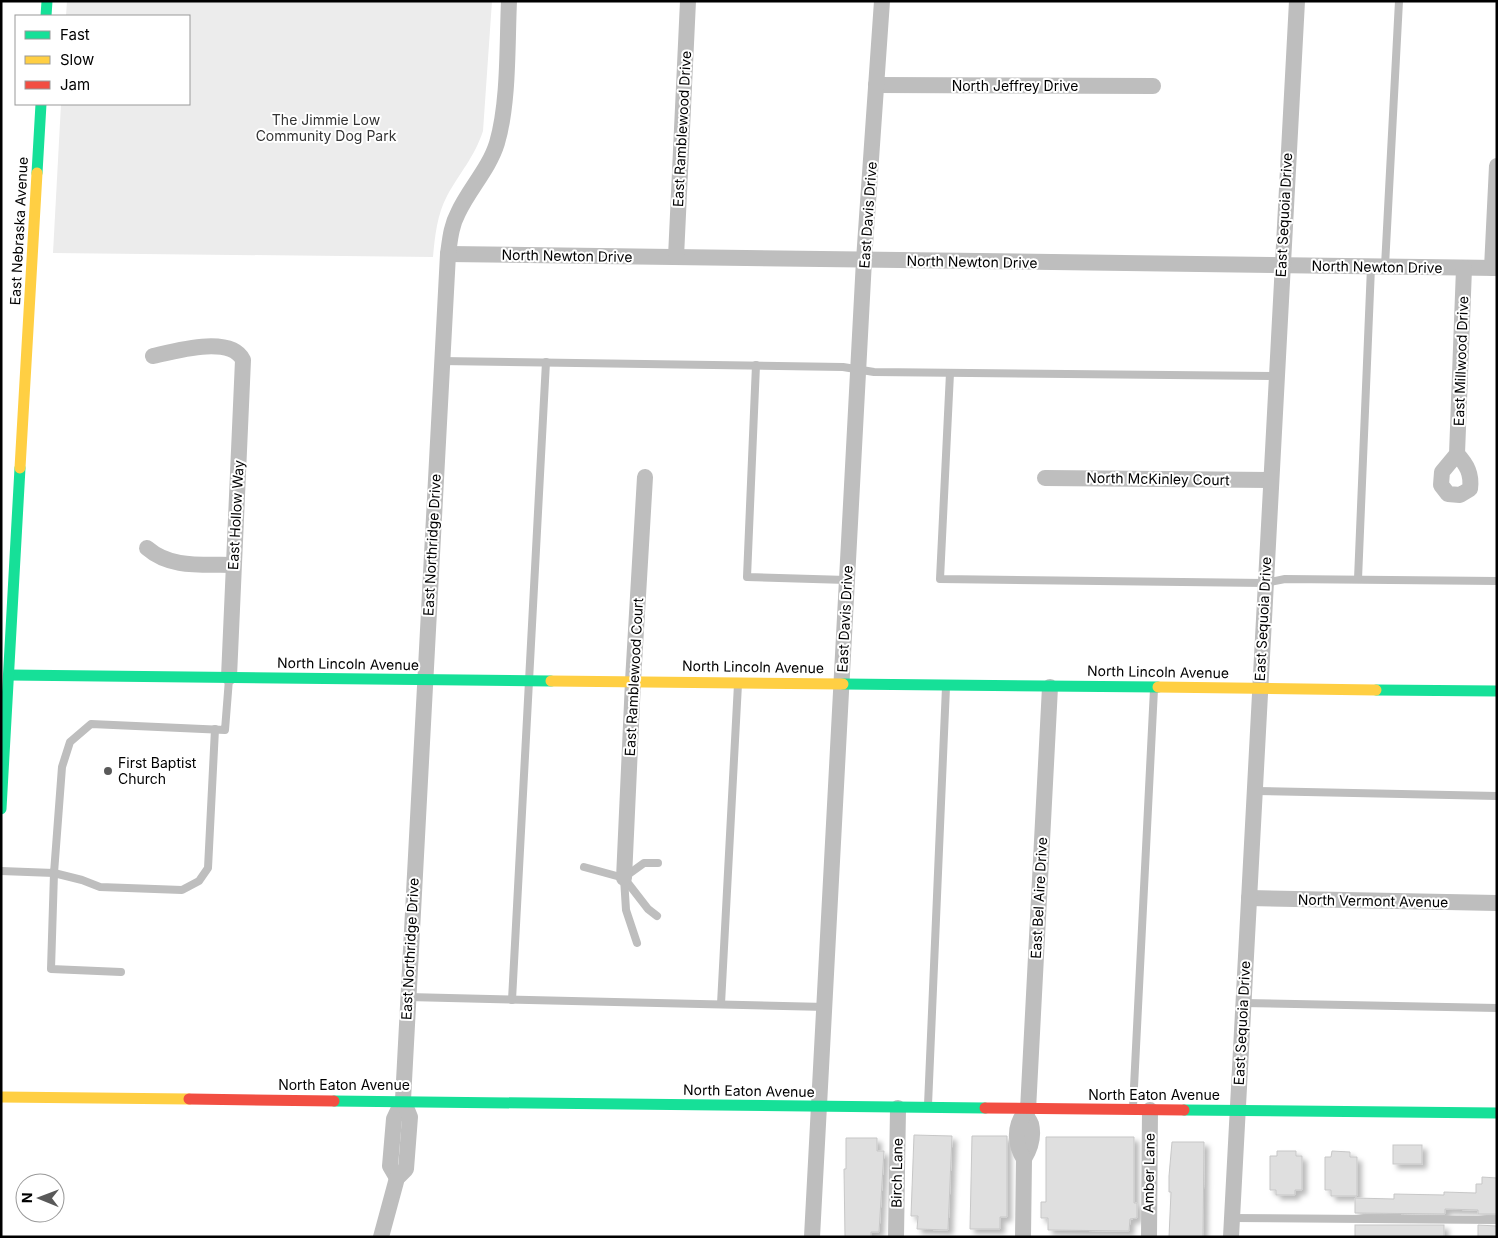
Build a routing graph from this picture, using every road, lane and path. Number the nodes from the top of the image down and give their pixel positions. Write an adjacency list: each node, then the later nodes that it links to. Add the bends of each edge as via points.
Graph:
1 (47, 1): 7 (street)
2 (509, 1): 12 (street, East Northridge Drive, via 502,120 497,143 457,214)
3 (688, 1): 13 (street, East Ramblewood Drive)
4 (882, 1): 8 (street, East Davis Drive)
5 (1296, 1): 15 (street, East Sequoia Drive)
6 (1399, 1): 16 (lane)
7 (46, 15)
8 (876, 85): 9 (street, North Jeffrey Drive); 14 (street, East Davis Drive)
9 (1153, 86)
10 (41, 105): 36 (street, East Nebraska Avenue)
11 (1497, 166): 18 (street)
12 (448, 254): 13 (street, North Newton Drive); 20 (street, East Northridge Drive)
13 (676, 257): 14 (street, North Newton Drive)
14 (864, 260): 15 (street, North Newton Drive); 23 (street, East Davis Drive)
15 (1281, 266): 16 (street, North Newton Drive); 25 (street, East Sequoia Drive)
16 (1378, 267): 17 (street, North Newton Drive); 32 (lane)
17 (1464, 268): 18 (street, North Newton Drive); 26 (street, East Millwood Drive)
18 (1494, 268)
19 (153, 356): 31 (street, East Hollow Way, via 205,347 232,349 240,354 244,371)
20 (441, 361): 21 (lane); 38 (street, East Northridge Drive)
21 (546, 362): 22 (lane); 39 (lane)
22 (756, 366): 23 (lane); 33 (lane, via 747,577)
23 (859, 370): 24 (lane); 33 (street, East Davis Drive)
24 (950, 373): 25 (lane); 35 (lane, via 940,578)
25 (1275, 376): 29 (street, East Sequoia Drive)
26 (1457, 454)
27 (645, 477): 40 (street, East Ramblewood Court)
28 (1045, 478): 29 (street, North McKinley Court)
29 (1270, 480): 35 (street, East Sequoia Drive)
30 (147, 548): 31 (street, via 173,563)
31 (233, 565): 37 (street, East Hollow Way)
32 (1358, 579): 34 (lane); 35 (lane, via 1286,579)
33 (847, 580): 42 (street, East Davis Drive)
34 (1497, 581)
35 (1265, 584): 46 (street, East Sequoia Drive)
36 (9, 674): 37 (street, North Lincoln Avenue); 51 (street, East Nebraska Avenue)
37 (229, 677): 38 (street, North Lincoln Avenue); 48 (lane, via 225,730)
38 (425, 679): 39 (street, North Lincoln Avenue); 62 (street, East Northridge Drive)
39 (529, 680): 40 (street, North Lincoln Avenue); 63 (lane)
40 (633, 682): 41 (street, North Lincoln Avenue); 56 (street, East Ramblewood Court)
41 (738, 682): 42 (street, North Lincoln Avenue); 65 (lane)
42 (842, 683): 43 (street, North Lincoln Avenue); 66 (street, East Davis Drive)
43 (946, 684): 44 (street, North Lincoln Avenue); 71 (lane)
44 (1050, 687): 45 (street, North Lincoln Avenue); 75 (street, East Bel Aire Drive)
45 (1154, 687): 46 (street, North Lincoln Avenue); 73 (lane)
46 (1260, 688): 47 (street, North Lincoln Avenue); 49 (street, East Sequoia Drive)
47 (1497, 691)
48 (215, 729): 55 (lane, via 91,724 70,742 62,767); 55 (lane, via 208,868 199,881 182,890 100,887)
49 (1254, 791): 50 (lane); 57 (street, East Sequoia Drive)
50 (1497, 796)
51 (1, 809)
52 (658, 863): 56 (lane, via 644,863)
53 (584, 867): 56 (lane)
54 (1, 871): 55 (lane)
55 (54, 873): 61 (lane, via 51,969)
56 (624, 878): 59 (lane, via 648,909); 60 (lane, via 626,910)
57 (1249, 898): 58 (street, North Vermont Avenue); 64 (street, East Sequoia Drive)
58 (1497, 903)
59 (658, 916)
60 (637, 943)
61 (121, 972)
62 (408, 997): 63 (lane); 69 (street, East Northridge Drive)
63 (512, 1000): 65 (lane)
64 (1244, 1003): 67 (lane); 76 (street, East Sequoia Drive)
65 (721, 1004): 66 (lane)
66 (826, 1007): 70 (street, East Davis Drive)
67 (1497, 1008)
68 (1, 1097): 69 (street, North Eaton Avenue)
69 (403, 1100): 70 (street, North Eaton Avenue); 80 (street, East Northridge Drive, via 410,1117 406,1169 397,1178)
70 (819, 1107): 72 (street, North Eaton Avenue); 81 (street, East Davis Drive)
71 (928, 1107): 72 (street, North Eaton Avenue); 75 (street, North Eaton Avenue)
72 (898, 1108): 82 (street, Birch Lane)
73 (1133, 1110): 74 (street, North Eaton Avenue); 75 (street, North Eaton Avenue)
74 (1150, 1110): 76 (street, North Eaton Avenue); 84 (street, Amber Lane)
75 (1026, 1111): 83 (street, East Bel Aire Drive, via 1031,1128 1030,1149 1024,1159)
76 (1237, 1111): 77 (street, North Eaton Avenue); 78 (street, East Sequoia Drive)
77 (1497, 1113)
78 (1232, 1218): 79 (lane); 85 (street, East Sequoia Drive)
79 (1497, 1220)
80 (381, 1237)
81 (812, 1237)
82 (896, 1237)
83 (1023, 1237)
84 (1149, 1237)
85 (1231, 1237)

